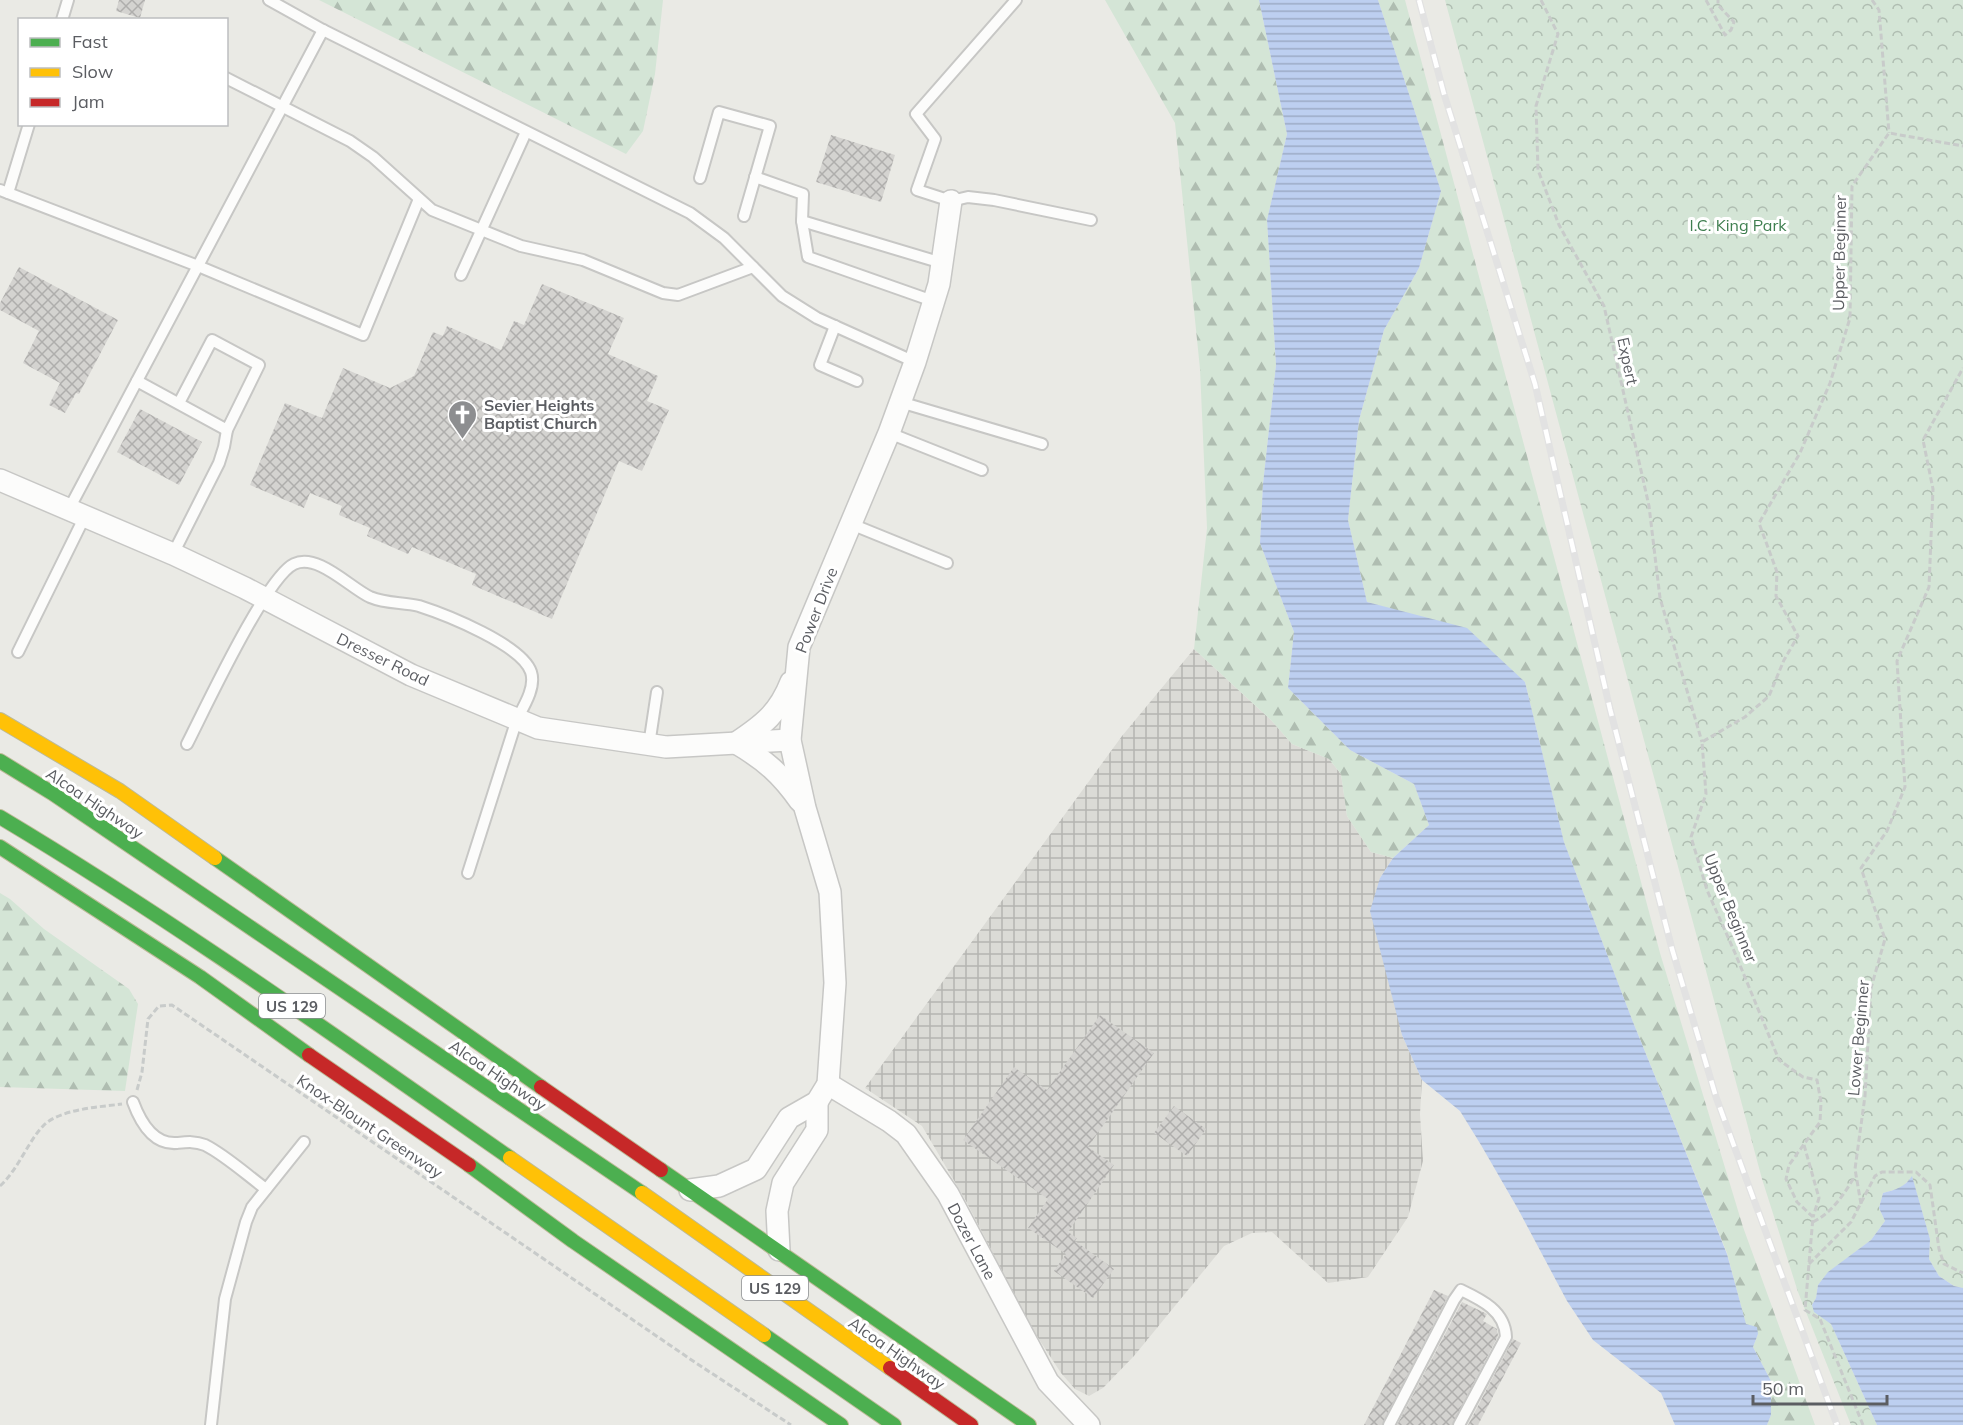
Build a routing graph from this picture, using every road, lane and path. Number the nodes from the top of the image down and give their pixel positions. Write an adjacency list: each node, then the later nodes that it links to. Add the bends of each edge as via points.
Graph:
1 (68, 0): 8 (lane)
2 (269, 0): 9 (lane)
3 (1016, 0): 20 (lane, via 916,114 935,139 917,190)
4 (1706, 0): 5 (path, via 1725,35 1734,22)
5 (1718, 0)
6 (1872, 0): 14 (path, via 1878,10)
7 (1542, 2): 53 (path, Expert, via 1558,34 1536,106 1538,170 1559,225 1604,306 1649,506 1660,598)
8 (66, 18)
9 (323, 30): 11 (lane); 13 (lane)
10 (228, 79): 11 (lane)
11 (283, 106): 19 (lane, via 350,141); 26 (lane)
12 (28, 126): 18 (lane)
13 (526, 132): 24 (lane); 27 (lane, via 690,213 724,238)
14 (1889, 134): 15 (path); 53 (path, Upper Beginner, via 1852,186 1850,318 1830,383 1800,453 1759,523 1777,572 1776,596 1798,636 1769,696 1745,717)
15 (1963, 146)
16 (755, 177): 17 (lane, via 770,126 719,112); 21 (lane); 23 (lane, via 803,194)
17 (700, 178)
18 (4, 191): 26 (lane)
19 (419, 199): 24 (lane, via 432,210); 26 (lane, via 363,335)
20 (951, 201): 22 (lane, via 968,197 994,200); 25 (street, Power Drive)
21 (744, 216)
22 (1091, 220)
23 (802, 221): 25 (lane); 29 (lane, via 808,257)
24 (482, 230): 27 (lane, via 521,246 584,260 663,293 678,295); 28 (lane)
25 (942, 263): 29 (street, Power Drive)
26 (198, 266): 33 (lane)
27 (753, 267): 30 (lane, via 782,296)
28 (461, 275)
29 (933, 301): 31 (street, Power Drive)
30 (835, 326): 31 (lane); 34 (lane, via 820,365)
31 (915, 362): 35 (street, Power Drive)
32 (1963, 368): 66 (path, Lower Beginner, via 1923,440 1933,489 1929,587 1897,662 1905,787 1887,831 1861,868 1885,939 1871,988)
33 (137, 381): 36 (lane); 42 (lane)
34 (857, 381)
35 (900, 402): 38 (street, Power Drive); 39 (lane)
36 (179, 403): 37 (lane); 37 (lane, via 212,340 259,365)
37 (227, 430): 44 (lane, via 219,463)
38 (889, 433): 40 (lane); 43 (street, Power Drive)
39 (1042, 444)
40 (982, 470)
41 (0, 480): 42 (street, Dresser Road)
42 (77, 513): 44 (street, Dresser Road); 47 (lane)
43 (851, 524): 45 (lane); 48 (street, Power Drive, via 799,647)
44 (173, 554): 46 (street, Dresser Road)
45 (947, 563)
46 (263, 598): 50 (street, Dresser Road, via 411,675); 50 (lane, via 294,564 319,564 371,598 418,606 502,642 523,659 532,674 529,696); 55 (lane)
47 (18, 652)
48 (797, 664): 52 (street, Power Drive); 54 (street, via 780,706)
49 (657, 692): 56 (lane)
50 (517, 719): 56 (street, Dresser Road, via 538,728); 61 (lane)
51 (0, 720): 69 (highway, via 120,791)
52 (790, 740): 54 (street, Dresser Road); 58 (street, Power Drive)
53 (1702, 742): 65 (path, Upper Beginner, via 1706,794 1691,837 1707,890 1779,1060 1803,1077 1817,1080 1820,1122)
54 (736, 743): 56 (street, Dresser Road); 58 (street, via 774,768)
55 (187, 744)
56 (649, 745)
57 (0, 761): 79 (highway, Alcoa Highway / US 129, via 588,1156)
58 (805, 808): 62 (street, Power Drive, via 830,892 836,983)
59 (0, 817): 78 (highway, US 129, via 204,945)
60 (0, 848): 77 (highway, via 200,977)
61 (468, 873)
62 (822, 1093): 69 (street, via 789,1118 756,1169 719,1186); 72 (street, Power Drive, via 817,1130 783,1183 777,1211); 81 (street, Dozer Lane, via 889,1121 906,1134 948,1194 1048,1382)
63 (133, 1102): 67 (path, via 56,1116 44,1125); 68 (lane, via 140,1121 157,1138 168,1143 189,1141 204,1145); 76 (path, Knox-Blount Greenway, via 142,1072 148,1019 159,1006 172,1005)
64 (304, 1142): 68 (lane)
65 (1804, 1145): 71 (path, via 1819,1198); 71 (path, Upper Beginner, via 1789,1165 1786,1179 1797,1202)
66 (1856, 1175): 70 (path, Lower Beginner); 71 (path, via 1824,1217)
67 (0, 1186)
68 (266, 1189): 75 (lane, via 252,1207 230,1276)
69 (690, 1190): 72 (highway)
70 (1861, 1204): 73 (path, via 1851,1222); 74 (path, via 1875,1176 1882,1172 1916,1172 1930,1185 1944,1263)
71 (1813, 1219): 73 (path)
72 (779, 1250): 80 (highway)
73 (1809, 1264): 84 (path, via 1805,1310 1820,1319)
74 (1963, 1272)
75 (212, 1425)
76 (791, 1425)
77 (841, 1425)
78 (894, 1425)
79 (972, 1425)
80 (1029, 1425)
81 (1089, 1425)
82 (1389, 1425): 83 (lane, via 1461,1290 1487,1303 1500,1317 1506,1337)
83 (1459, 1425)
84 (1863, 1425)

